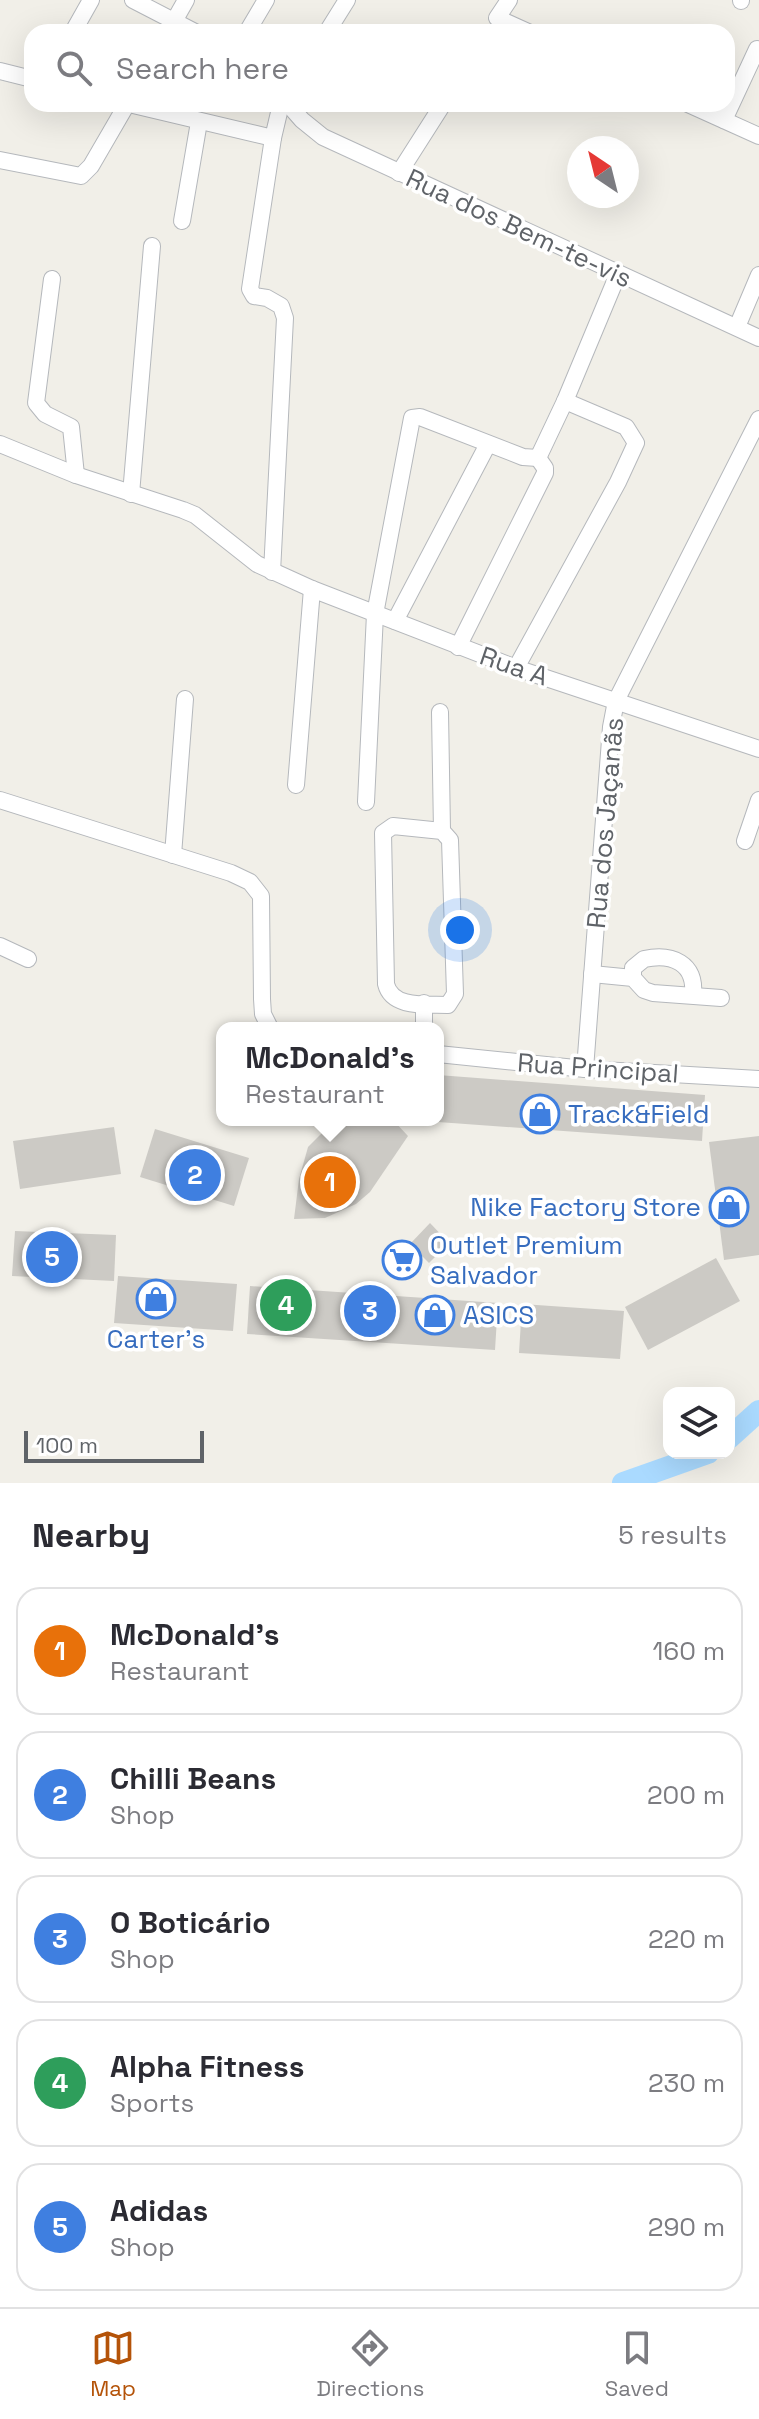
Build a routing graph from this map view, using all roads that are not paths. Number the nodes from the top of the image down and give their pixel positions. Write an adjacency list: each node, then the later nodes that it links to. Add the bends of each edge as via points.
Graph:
1 (91, 0): 7 (street)
2 (133, 0): 8 (street)
3 (186, 0): 9 (street)
4 (266, 0): 10 (street)
5 (347, 0): 11 (street)
6 (509, 0): 12 (street)
7 (78, 24)
8 (168, 24)
9 (172, 24)
10 (252, 24)
11 (332, 24)
12 (494, 24)
13 (757, 49): 16 (street)
14 (0, 71): 15 (street)
15 (24, 77)
16 (735, 96)
17 (123, 112): 28 (street, via 81,176)
18 (160, 112): 25 (street)
19 (279, 112): 27 (street)
20 (295, 112): 29 (street, Rua dos Bem-te-vis, via 323,137)
21 (438, 112): 29 (street)
22 (706, 112): 24 (street)
23 (728, 112): 24 (street)
24 (724, 120): 26 (street)
25 (199, 122): 27 (street); 30 (street)
26 (759, 136)
27 (273, 138): 44 (street, via 250,289 254,296 281,306 285,318)
28 (0, 160)
29 (399, 173): 32 (street, Rua dos Bem-te-vis)
30 (182, 221)
31 (152, 246): 43 (street)
32 (618, 274): 35 (street, Rua dos Bem-te-vis); 37 (street)
33 (759, 275): 35 (street)
34 (52, 279): 42 (street, via 36,403 71,427)
35 (737, 327): 36 (street, Rua dos Bem-te-vis)
36 (759, 338)
37 (565, 401): 41 (street); 49 (street, via 626,427 636,443)
38 (759, 419): 51 (street, Rua dos Jaçanãs)
39 (0, 444): 42 (street, Rua A)
40 (488, 444): 41 (street); 46 (street, via 412,418); 47 (street)
41 (538, 458): 48 (street, via 545,473)
42 (76, 475): 43 (street, Rua A)
43 (131, 494): 44 (street, Rua A, via 195,515)
44 (272, 572): 45 (street, Rua A)
45 (312, 589): 46 (street, Rua A); 54 (street)
46 (375, 614): 47 (street, Rua A); 57 (street)
47 (395, 621): 48 (street, Rua A)
48 (458, 647): 49 (street, Rua A)
49 (516, 668): 51 (street, Rua A)
50 (185, 699): 60 (street)
51 (616, 701): 53 (street, Rua A); 63 (street, Rua dos Jaçanãs)
52 (440, 712): 58 (street)
53 (759, 749)
54 (296, 785)
55 (0, 800): 60 (street)
56 (759, 800): 59 (street)
57 (366, 802)
58 (446, 836): 67 (street, via 455,994 448,1005); 67 (street, via 393,826 383,833 386,984 392,998)
59 (745, 841)
60 (173, 855): 68 (street, via 241,876 256,887 261,896)
61 (0, 946): 62 (street)
62 (28, 959)
63 (592, 974): 64 (street); 71 (street, Rua dos Jaçanãs)
64 (633, 978): 65 (street, via 653,993); 65 (street, via 633,968 644,959 671,959 691,974)
65 (693, 995): 66 (street)
66 (721, 998)
67 (424, 1003): 69 (street)
68 (267, 1022)
69 (424, 1022)
70 (444, 1055): 71 (street, Rua Principal)
71 (585, 1069): 72 (street, Rua Principal)
72 (759, 1079)

